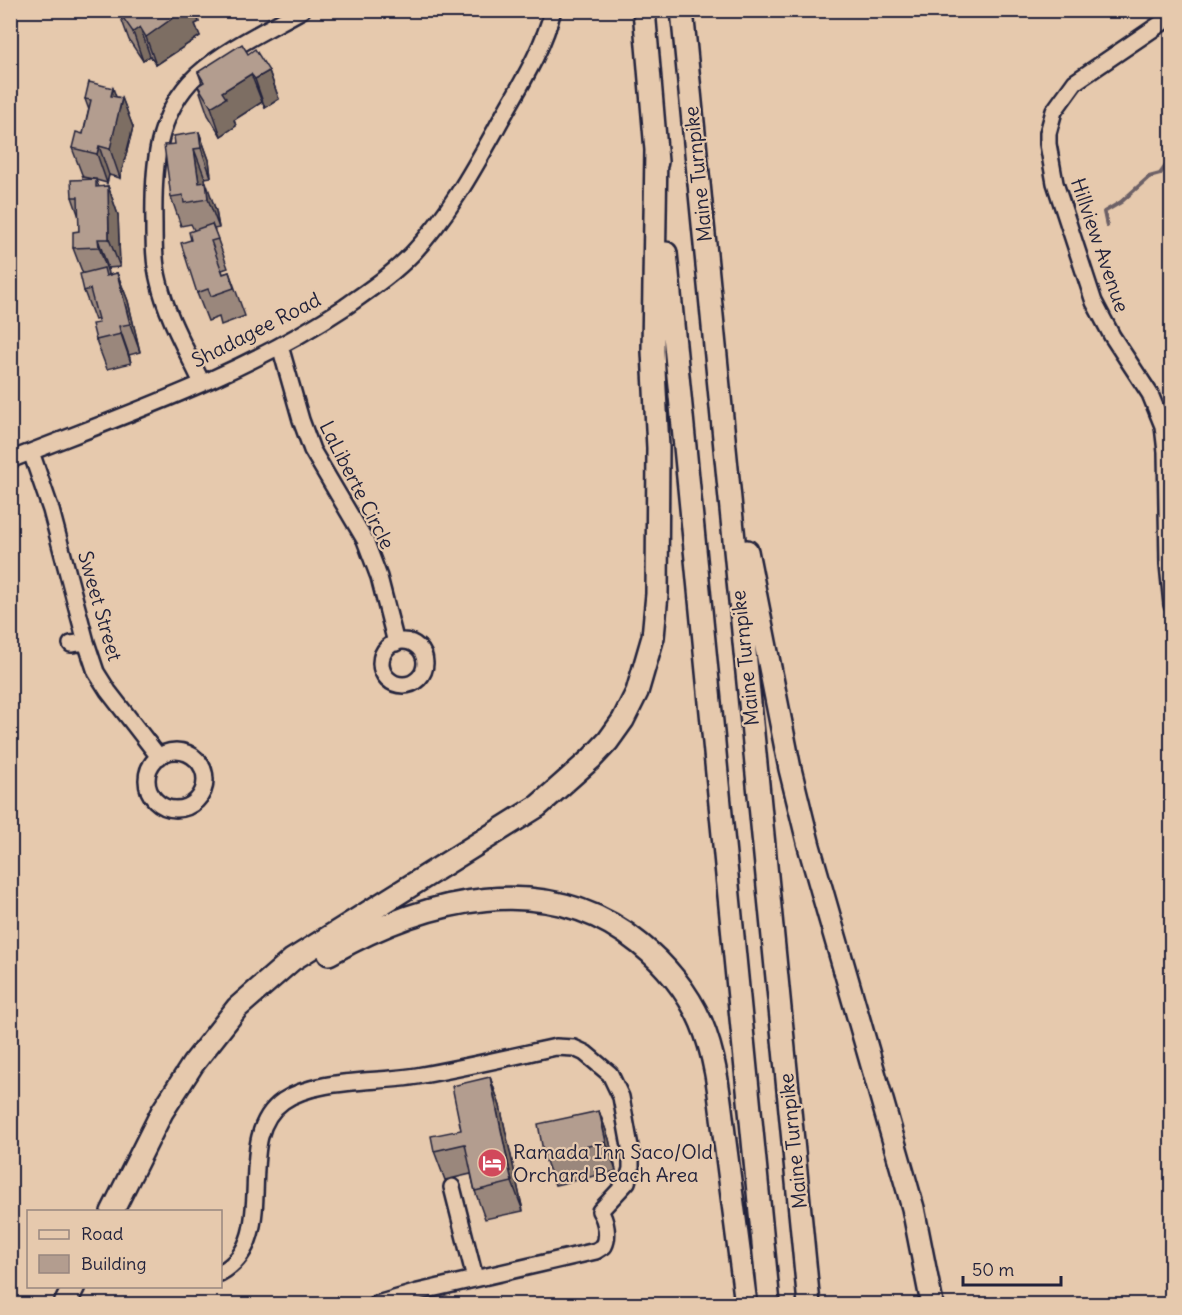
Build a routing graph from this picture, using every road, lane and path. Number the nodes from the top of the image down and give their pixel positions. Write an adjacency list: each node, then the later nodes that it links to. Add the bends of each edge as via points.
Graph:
1 (302, 10): 8 (street, via 220,57 197,76 175,101 157,148 153,176 156,269 166,302)
2 (553, 10): 7 (street, Shadagee Road, via 543,42 476,166 430,234 373,288)
3 (644, 10): 6 (highway, Maine Turnpike)
4 (682, 10): 9 (highway, Maine Turnpike)
5 (1172, 16): 12 (street, Hillview Avenue, via 1075,82 1054,111 1048,133 1056,183 1094,302 1150,394 1163,426)
6 (656, 149): 18 (highway, via 653,351 658,448 657,594 653,637 637,692 623,720 591,759 538,806 292,960 237,1008 162,1112); 26 (highway, Maine Turnpike)
7 (280, 346): 8 (street, Shadagee Road); 14 (street, LaLiberte Circle, via 312,450 366,540)
8 (202, 383): 10 (street, Shadagee Road)
9 (721, 410): 16 (highway, Maine Turnpike); 29 (highway, via 790,769 913,1208)
10 (31, 452): 11 (street, Shadagee Road); 15 (street, Sweet Street, via 51,510 79,643 101,681)
11 (10, 460)
12 (1170, 564): 13 (street, Hillview Avenue)
13 (1172, 604)
14 (396, 643)
15 (159, 757)
16 (794, 1151): 27 (highway, Maine Turnpike); 28 (highway)
17 (452, 1187): 21 (street)
18 (114, 1210)
19 (114, 1210): 25 (highway, via 195,1080 254,1009 307,967 351,941 453,906 501,898 559,902 605,920 630,936 665,967 701,1021 717,1085)
20 (222, 1272): 21 (street, via 243,1252 253,1224 259,1140 268,1118 284,1100 332,1085 416,1076 556,1047 581,1051 610,1074 617,1085 631,1152 627,1182 600,1211 606,1242 596,1251)
21 (475, 1278): 24 (street)
22 (76, 1288): 23 (highway)
23 (67, 1305)
24 (378, 1305)
25 (746, 1305)
26 (770, 1305)
27 (809, 1305)
28 (822, 1305)
29 (932, 1305)

